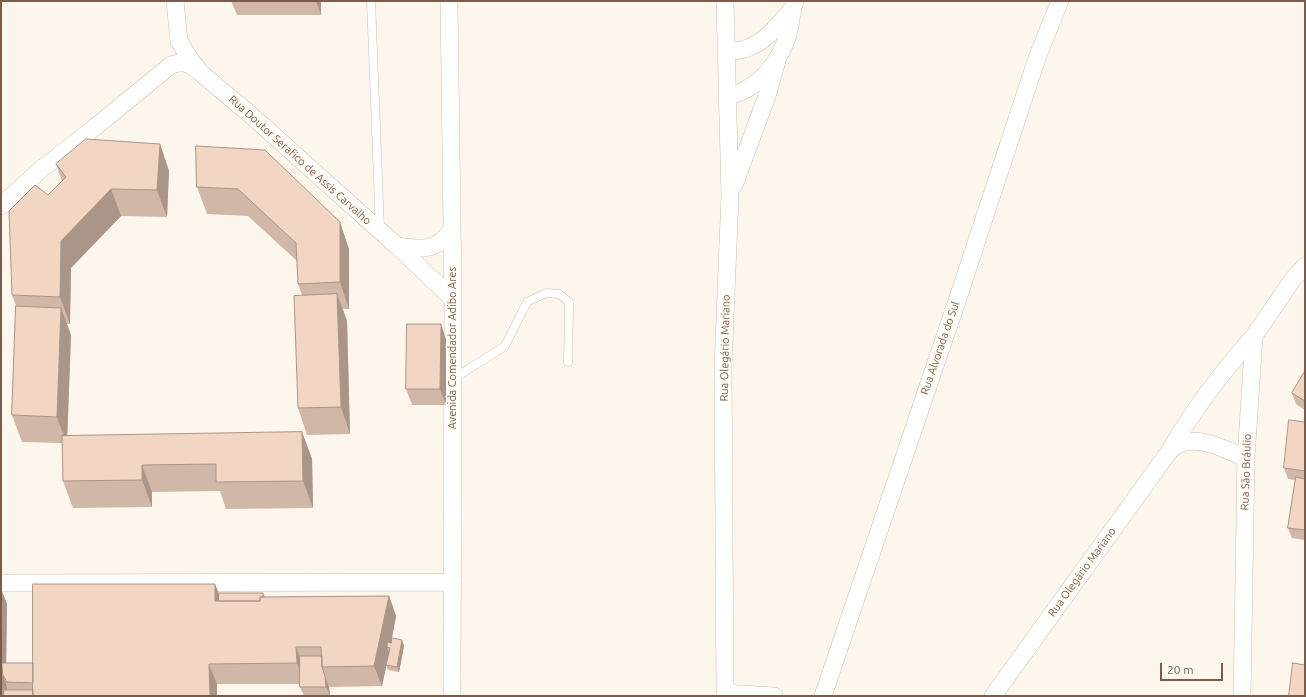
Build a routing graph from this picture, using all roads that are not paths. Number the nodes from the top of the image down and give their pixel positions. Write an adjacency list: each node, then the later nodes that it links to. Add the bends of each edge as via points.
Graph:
1 (175, 1): 7 (street)
2 (371, 1): 15 (lane)
3 (449, 1): 16 (street, Avenida Comendador Adibo Ares)
4 (725, 1): 8 (street, Rua Olegário Mariano)
5 (1060, 1): 30 (street, Rua Alvorada do Sul, via 1037,58)
6 (794, 4): 8 (street, via 773,31 759,42 746,49); 9 (street, via 788,34)
7 (179, 41): 10 (street); 11 (street)
8 (726, 52): 12 (street, Rua Olegário Mariano)
9 (777, 61): 12 (street, via 754,84); 13 (street, via 767,96)
10 (164, 70): 11 (street, Rua Doutor Serafico de Assis Carvalho, via 179,62 192,66); 14 (street, Rua Doutor Serafico de Assis Carvalho, via 39,171)
11 (202, 74): 15 (street, Rua Doutor Serafico de Assis Carvalho)
12 (727, 97): 13 (street, Rua Olegário Mariano)
13 (730, 195): 27 (street, Rua Olegário Mariano, via 723,367)
14 (1, 206)
15 (380, 231): 17 (street, Rua Doutor Serafico de Assis Carvalho)
16 (452, 231): 17 (street, via 442,242 429,248); 19 (street, Avenida Comendador Adibo Ares)
17 (397, 246): 19 (street, Rua Doutor Serafico de Assis Carvalho)
18 (1305, 266): 20 (street, via 1293,279)
19 (453, 299): 22 (street, Avenida Comendador Adibo Ares)
20 (1254, 336): 23 (street, Rua Olegário Mariano, via 1205,396); 24 (street, Rua São Bráulio)
21 (568, 362): 22 (lane, via 570,302 559,294 546,293 527,302 505,346)
22 (453, 380): 25 (street, Avenida Comendador Adibo Ares)
23 (1171, 449): 24 (street, via 1182,443 1207,442); 31 (street, Rua Olegário Mariano)
24 (1246, 458): 32 (street, Rua São Bráulio)
25 (453, 582): 26 (street); 28 (street, Avenida Comendador Adibo Ares)
26 (1, 583)
27 (725, 695): 29 (street)
28 (452, 696)
29 (774, 696)
30 (823, 696)
31 (993, 696)
32 (1242, 696)

